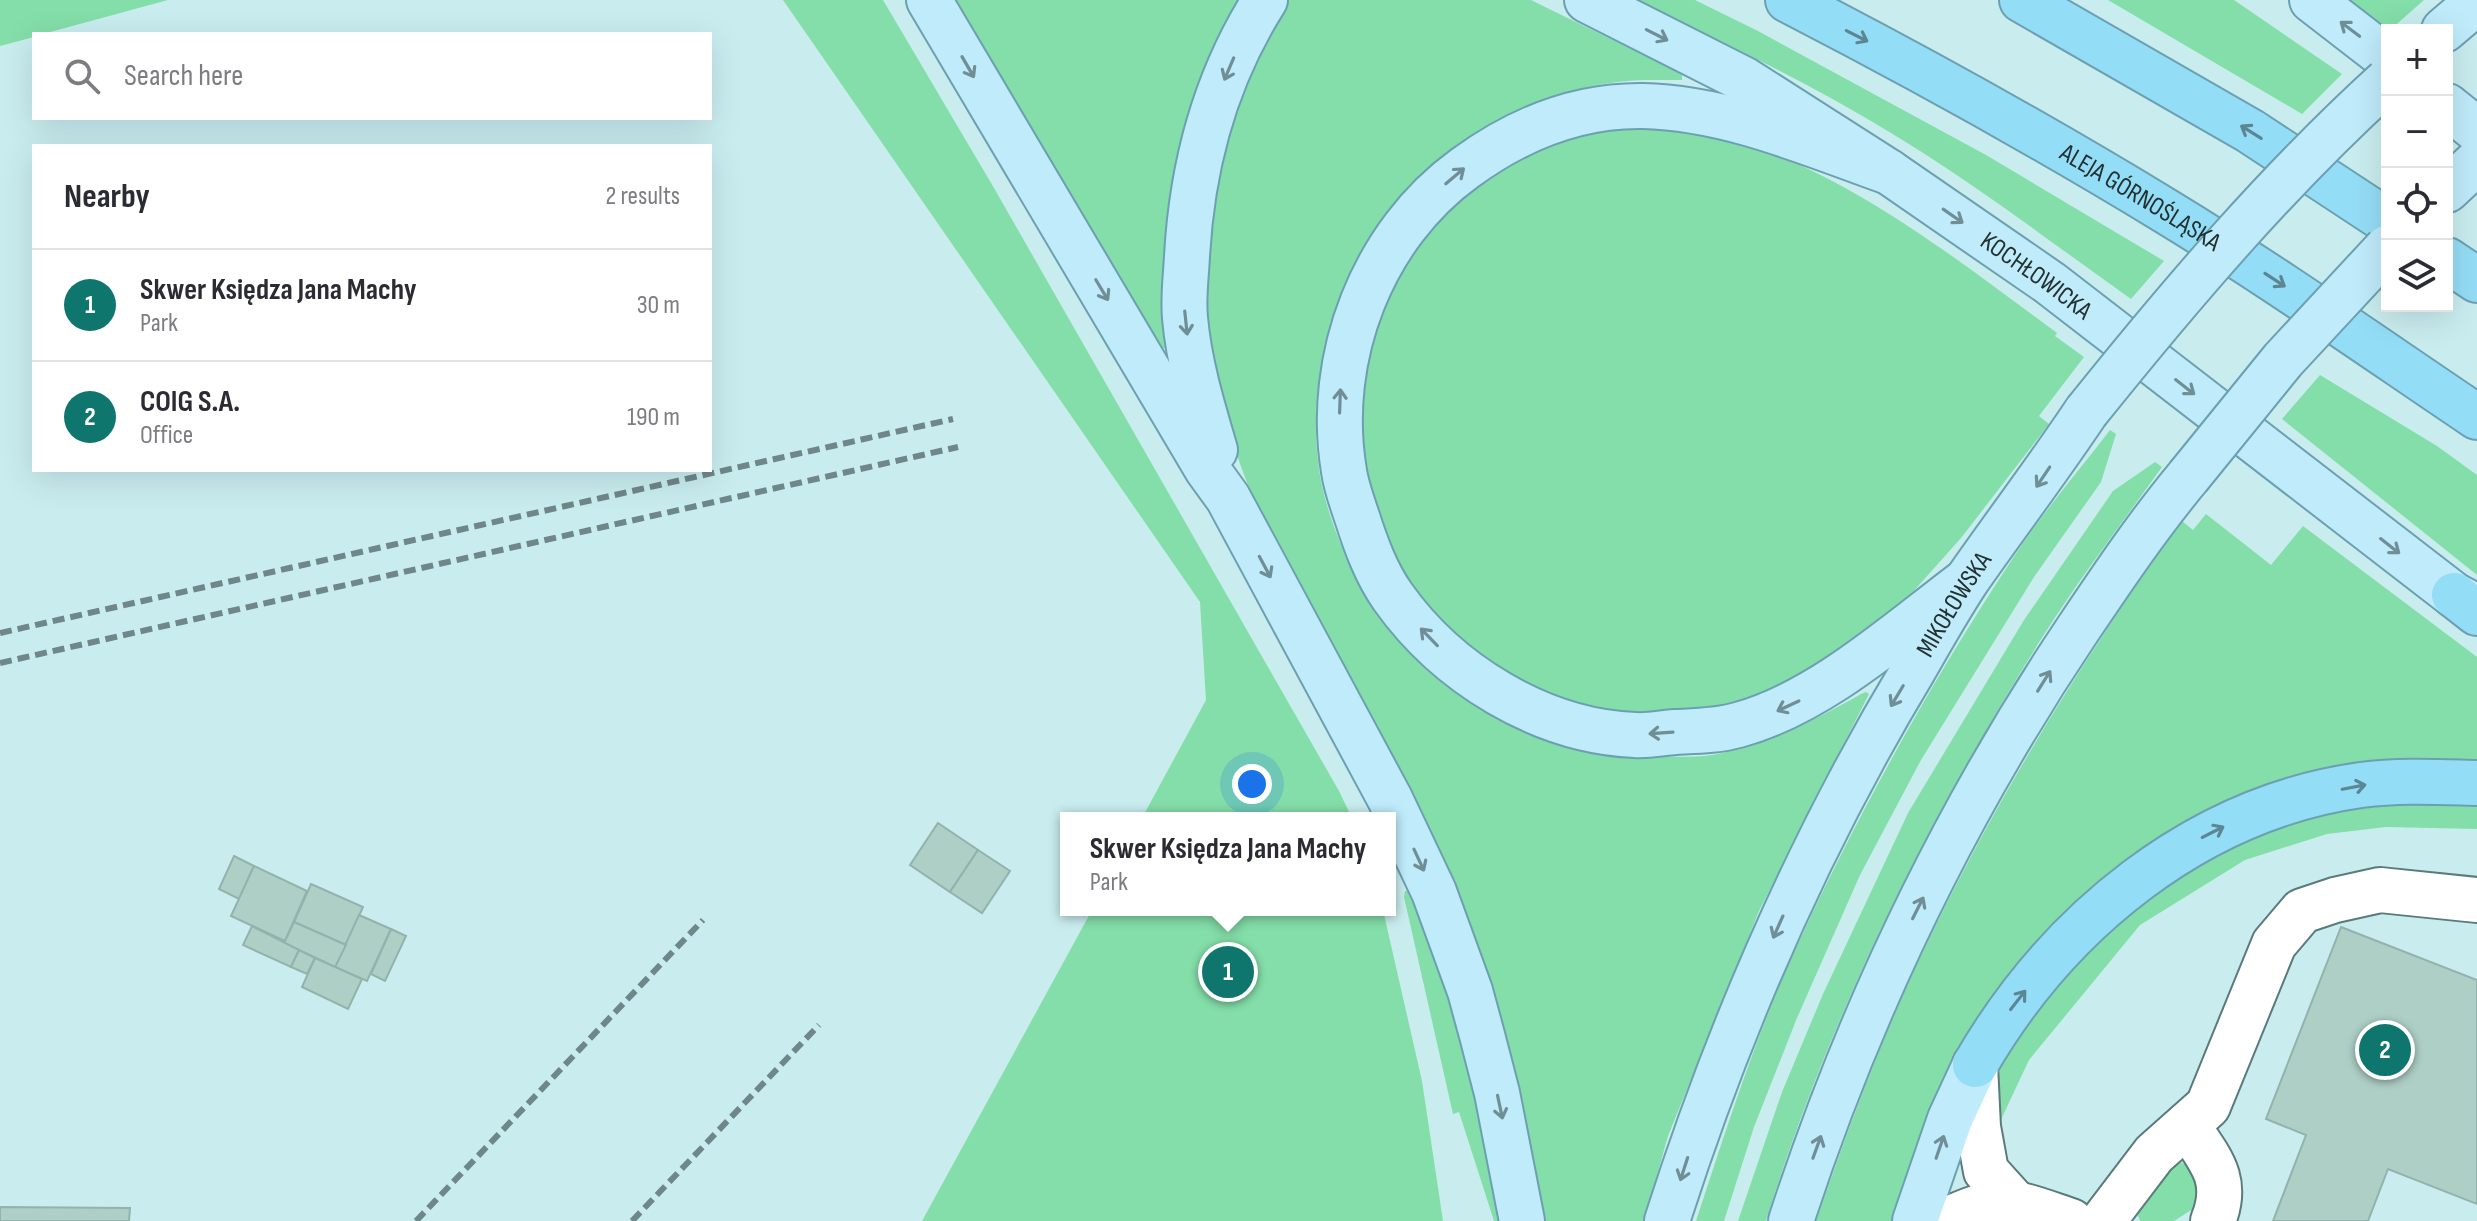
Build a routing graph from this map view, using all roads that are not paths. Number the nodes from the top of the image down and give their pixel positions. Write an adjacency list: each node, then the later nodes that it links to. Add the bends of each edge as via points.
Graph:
1 (929, 0): 19 (main road, one-way to 19)
2 (1265, 0): 19 (main road, one-way to 19, via 1216,100 1198,166 1187,245 1188,343)
3 (1587, 0): 12 (main road, KOCHŁOWICKA, one-way to 12, via 1745,80)
4 (1788, 0): 18 (highway, ALEJA GÓRNOŚLĄSKA, one-way to 18, via 1975,98 2165,211)
5 (2022, 0): 14 (highway, one-way to 5, via 2250,131)
6 (2312, 0): 7 (main road, one-way to 6)
7 (2381, 53)
8 (2381, 87): 20 (main road, MIKOŁOWSKA, one-way to 20, bridge, via 2175,301 2086,412)
9 (2453, 111): 10 (main road)
10 (2477, 130)
11 (2477, 162): 13 (main road)
12 (1889, 172): 20 (main road, one-way to 12, via 1798,703 1710,731 1602,731 1515,702 1434,644 1379,573 1344,475 1340,391 1352,334 1374,274 1432,196 1490,150 1562,117 1643,106 1732,119); 21 (main road, KOCHŁOWICKA, one-way to 21, via 2050,283)
13 (2453, 184)
14 (2381, 217)
15 (2381, 254): 29 (main road, one-way to 15, bridge, via 1883,981 1961,824 2058,658 2188,477 2283,360)
16 (2453, 264): 17 (highway)
17 (2477, 280)
18 (2477, 417)
19 (1228, 498): 27 (main road, one-way to 27, via 1390,799 1434,892 1482,1035)
20 (1966, 581): 28 (main road, MIKOŁOWSKA, one-way to 28, via 1860,760 1805,866 1737,1024)
21 (2469, 605)
22 (2477, 783): 24 (highway, one-way to 22, via 2007,1015 2068,942 2156,865 2189,845 2254,814 2360,785)
23 (2477, 900): 25 (lane, via 2380,890 2302,911 2274,944 2208,1106)
24 (1975, 1065): 26 (lane, via 1986,1171); 30 (main road, one-way to 24)
25 (2187, 1125): 33 (lane, via 2154,1154); 34 (lane, via 2221,1187)
26 (2014, 1202): 31 (lane, via 1986,1204); 32 (lane)
27 (1522, 1221)
28 (1667, 1221)
29 (1791, 1221)
30 (1915, 1221)
31 (1945, 1221)
32 (2071, 1221)
33 (2103, 1221)
34 (2213, 1221)

